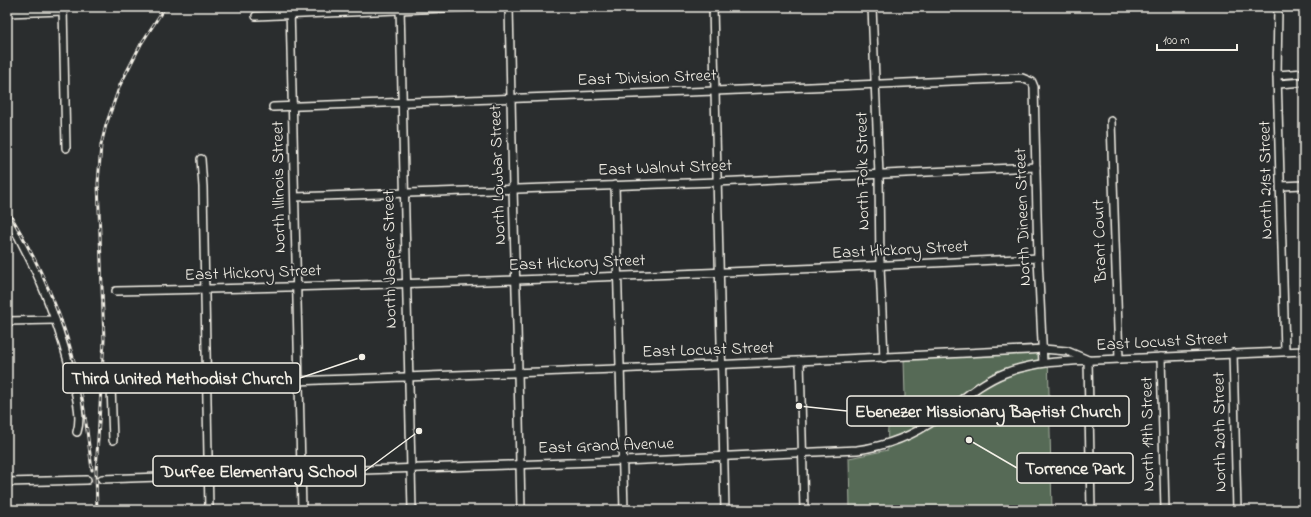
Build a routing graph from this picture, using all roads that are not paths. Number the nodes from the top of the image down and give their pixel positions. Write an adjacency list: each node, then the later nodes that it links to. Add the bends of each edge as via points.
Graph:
1 (468, 7): 6 (street)
2 (509, 7): 18 (street, North Lowbar Street)
3 (713, 7): 17 (street)
4 (872, 7): 15 (street, North Folk Street)
5 (1278, 7): 12 (street, North 21st Street)
6 (400, 8): 8 (street); 19 (street, North Jasper Street)
7 (63, 9): 9 (street); 23 (street)
8 (290, 10): 10 (street); 20 (street, North Illinois Street)
9 (7, 12)
10 (256, 16)
11 (1304, 73): 12 (street)
12 (1277, 75): 16 (street, North 21st Street)
13 (1022, 78): 15 (street, East Division Street); 25 (street, North Dineen Street, via 1032,82 1034,87)
14 (1304, 82): 16 (street)
15 (876, 84): 17 (street, East Division Street); 26 (street, North Folk Street)
16 (1278, 84): 30 (street, North 21st Street)
17 (715, 91): 18 (street, East Division Street); 27 (street)
18 (511, 98): 19 (street, East Division Street); 31 (street, North Lowbar Street)
19 (401, 102): 20 (street, East Division Street); 32 (street, North Jasper Street)
20 (292, 106): 21 (street, East Division Street); 33 (street, North Illinois Street)
21 (273, 107)
22 (1111, 121): 52 (street, Brant Court)
23 (66, 148)
24 (201, 158): 42 (street)
25 (1036, 167): 26 (street, East Walnut Street); 35 (street, North Dineen Street)
26 (880, 175): 27 (street, East Walnut Street); 36 (street, North Folk Street)
27 (717, 182): 28 (street, East Walnut Street); 37 (street)
28 (615, 185): 31 (street, East Walnut Street); 38 (street)
29 (1304, 185): 30 (street)
30 (1281, 186): 47 (street, North 21st Street)
31 (513, 189): 32 (street, East Walnut Street); 39 (street, North Lowbar Street)
32 (404, 193): 33 (street, East Walnut Street); 40 (street, North Jasper Street)
33 (294, 197): 41 (street, North Illinois Street)
34 (7, 216): 44 (street, via 38,276)
35 (1038, 258): 36 (street, East Hickory Street); 46 (street, North Dineen Street)
36 (880, 266): 37 (street, East Hickory Street); 51 (street, North Folk Street)
37 (720, 274): 38 (street, East Hickory Street); 56 (street)
38 (618, 276): 39 (street, East Hickory Street); 57 (street)
39 (516, 280): 40 (street, East Hickory Street); 58 (street, North Lowbar Street)
40 (406, 283): 41 (street, East Hickory Street); 59 (street, North Jasper Street)
41 (297, 287): 42 (street, East Hickory Street); 60 (street, North Illinois Street)
42 (204, 290): 43 (street, East Hickory Street); 61 (street)
43 (116, 291)
44 (54, 320): 45 (street); 62 (street, via 66,352 76,393 79,413)
45 (7, 321)
46 (1043, 349): 51 (street, East Locust Street); 53 (street, East Locust Street, via 1067,351); 55 (street, North Dineen Street)
47 (1285, 351): 48 (street, East Locust Street); 49 (street, East Locust Street)
48 (1304, 351)
49 (1233, 353): 50 (street, East Locust Street); 83 (street, North 20th Street)
50 (1161, 356): 52 (street, East Locust Street); 82 (street, North 19th Street)
51 (884, 358): 54 (street, East Locust Street)
52 (1119, 359): 53 (street, East Locust Street)
53 (1088, 360): 55 (street, East Grand Avenue); 81 (street)
54 (800, 361): 56 (street, East Locust Street); 64 (street)
55 (1043, 363): 64 (street, East Grand Avenue, via 1005,373 982,384 924,427 886,445 857,450)
56 (722, 364): 57 (street, East Locust Street); 65 (street)
57 (620, 369): 58 (street, East Locust Street); 66 (street)
58 (518, 373): 59 (street, East Locust Street); 67 (street, North Lowbar Street)
59 (408, 377): 60 (street, East Locust Street); 68 (street, North Jasper Street)
60 (299, 381): 61 (street, East Locust Street); 69 (street, North Illinois Street)
61 (207, 385): 63 (street, East Locust Street, via 111,387); 70 (street)
62 (77, 432)
63 (113, 440)
64 (803, 453): 65 (street, East Grand Avenue); 80 (street)
65 (724, 457): 66 (street, East Grand Avenue); 79 (street)
66 (622, 461): 67 (street, East Grand Avenue); 78 (street)
67 (520, 464): 68 (street, East Grand Avenue); 77 (street, North Lowbar Street)
68 (410, 468): 69 (street, East Grand Avenue); 76 (street, North Jasper Street)
69 (301, 473): 70 (street, East Grand Avenue); 75 (street, North Illinois Street)
70 (208, 475): 71 (street, East Grand Avenue); 74 (street)
71 (102, 479)
72 (87, 480): 73 (street)
73 (7, 482)
74 (209, 510)
75 (302, 510)
76 (412, 510)
77 (521, 510)
78 (624, 510)
79 (725, 510)
80 (804, 510)
81 (1091, 510)
82 (1165, 510)
83 (1237, 510)

